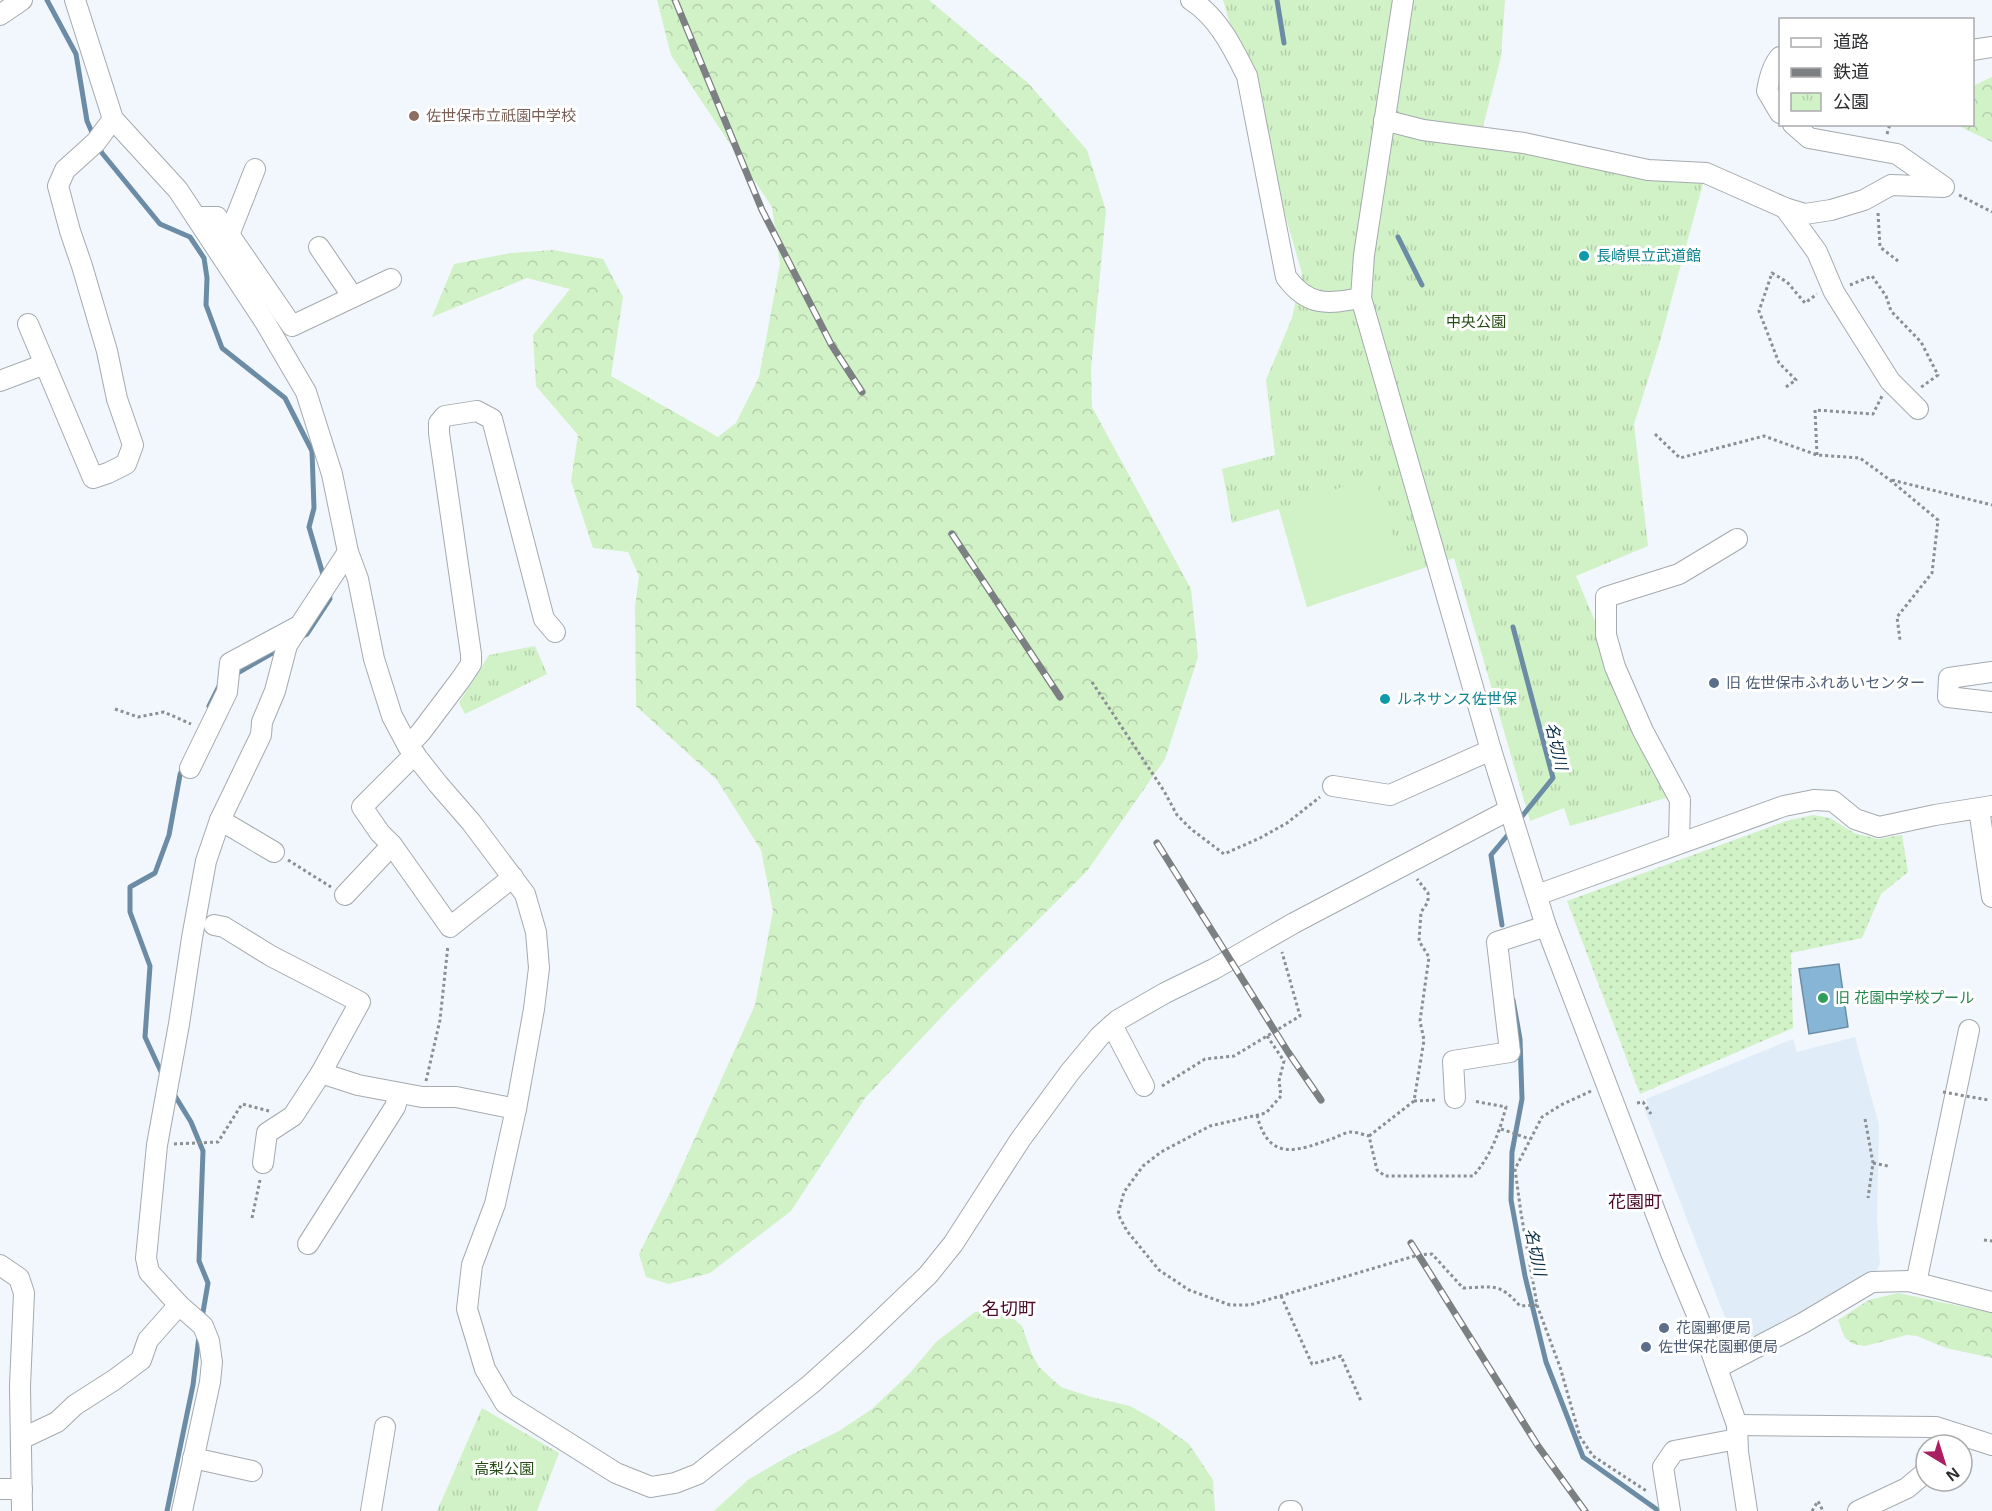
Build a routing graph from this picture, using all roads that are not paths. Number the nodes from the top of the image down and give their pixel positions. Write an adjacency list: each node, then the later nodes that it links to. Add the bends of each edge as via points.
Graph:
1 (22, 0): 5 (street)
2 (75, 0): 10 (street)
3 (1191, 0): 20 (street, via 1233,47 1247,76 1286,277 1296,290 1314,300 1330,303)
4 (1403, 0): 11 (street)
5 (1, 9)
6 (1992, 47): 7 (street)
7 (1974, 50)
8 (1779, 58): 9 (street, via 1767,91)
9 (1779, 110)
10 (113, 119): 15 (street, via 178,190); 22 (street, via 96,142 65,170 58,186 133,446 126,464 93,478)
11 (1384, 120): 14 (street, via 1423,130 1524,143 1648,170 1706,173); 20 (street)
12 (1795, 126): 14 (street, via 1809,138 1897,154 1944,187 1891,185 1864,200 1831,210 1805,213)
13 (255, 169): 16 (street)
14 (1785, 208): 24 (street, via 1816,252 1832,287 1890,381)
15 (196, 217): 16 (street, via 218,217); 26 (street, via 306,392 332,474)
16 (229, 235): 19 (street, via 292,326)
17 (319, 247): 19 (street)
18 (391, 279): 19 (street)
19 (353, 297)
20 (1361, 298): 32 (street)
21 (28, 324): 22 (street)
22 (45, 364): 23 (street)
23 (0, 381)
24 (1917, 409)
25 (1737, 539): 38 (street, via 1679,573 1606,597 1606,635 1615,667 1680,800)
26 (348, 552): 27 (street); 31 (street, via 392,717)
27 (300, 626): 33 (street, via 231,663 226,692); 37 (street, via 287,645 261,735)
28 (555, 632): 31 (street, via 544,619 492,419 477,411 445,416 439,423 439,433 471,664)
29 (1992, 672): 30 (street, via 1949,678 1948,697)
30 (1992, 702)
31 (412, 750): 39 (street, via 362,807); 42 (street)
32 (1491, 750): 34 (street, via 1390,795); 36 (street)
33 (190, 768)
34 (1333, 786)
35 (1986, 808): 38 (street, via 1879,827 1855,819 1833,801 1815,800 1784,806); 41 (street)
36 (1510, 812): 44 (street); 48 (street, via 1276,933)
37 (220, 820): 40 (street); 46 (street, via 206,861)
38 (1679, 842): 44 (street)
39 (392, 845): 42 (street, via 450,927); 43 (street)
40 (270, 849)
41 (1990, 872): 45 (street)
42 (513, 877): 54 (street, via 525,894 536,932 539,968)
43 (345, 895)
44 (1537, 895): 47 (street)
45 (1992, 897)
46 (209, 922): 50 (street, via 360,1002); 60 (street, via 179,1024 157,1144 146,1258 149,1272)
47 (1546, 926): 53 (street, via 1497,942 1510,1052 1453,1061); 61 (street)
48 (1112, 1025): 51 (street); 54 (street, via 1070,1072 928,1275 811,1384 698,1474 651,1487 616,1473 505,1403 485,1369 467,1309 472,1265 495,1204)
49 (1969, 1030): 58 (street)
50 (321, 1073): 52 (street, via 358,1086); 55 (street, via 293,1116 267,1133)
51 (1144, 1086)
52 (399, 1093): 54 (street, via 456,1096); 56 (street, via 395,1107)
53 (1455, 1098)
54 (516, 1109)
55 (263, 1163)
56 (308, 1244)
57 (0, 1265): 65 (street, via 19,1278 24,1293)
58 (1916, 1283): 59 (street); 61 (street, via 1872,1282)
59 (1992, 1302)
60 (179, 1305): 65 (street, via 148,1340 141,1360 57,1422); 66 (street, via 203,1326 212,1362)
61 (1717, 1368): 63 (street)
62 (385, 1427): 74 (street)
63 (1737, 1432): 64 (street, via 1895,1426 1936,1427); 71 (street, via 1674,1451 1663,1467); 75 (street)
64 (1941, 1433)
65 (21, 1439): 70 (street)
66 (193, 1458): 67 (street); 73 (street)
67 (252, 1472)
68 (1914, 1482): 76 (street)
69 (0, 1489): 70 (street)
70 (22, 1490): 72 (street)
71 (1670, 1508)
72 (22, 1511)
73 (182, 1511)
74 (370, 1511)
75 (1748, 1511)
76 (1858, 1511)

